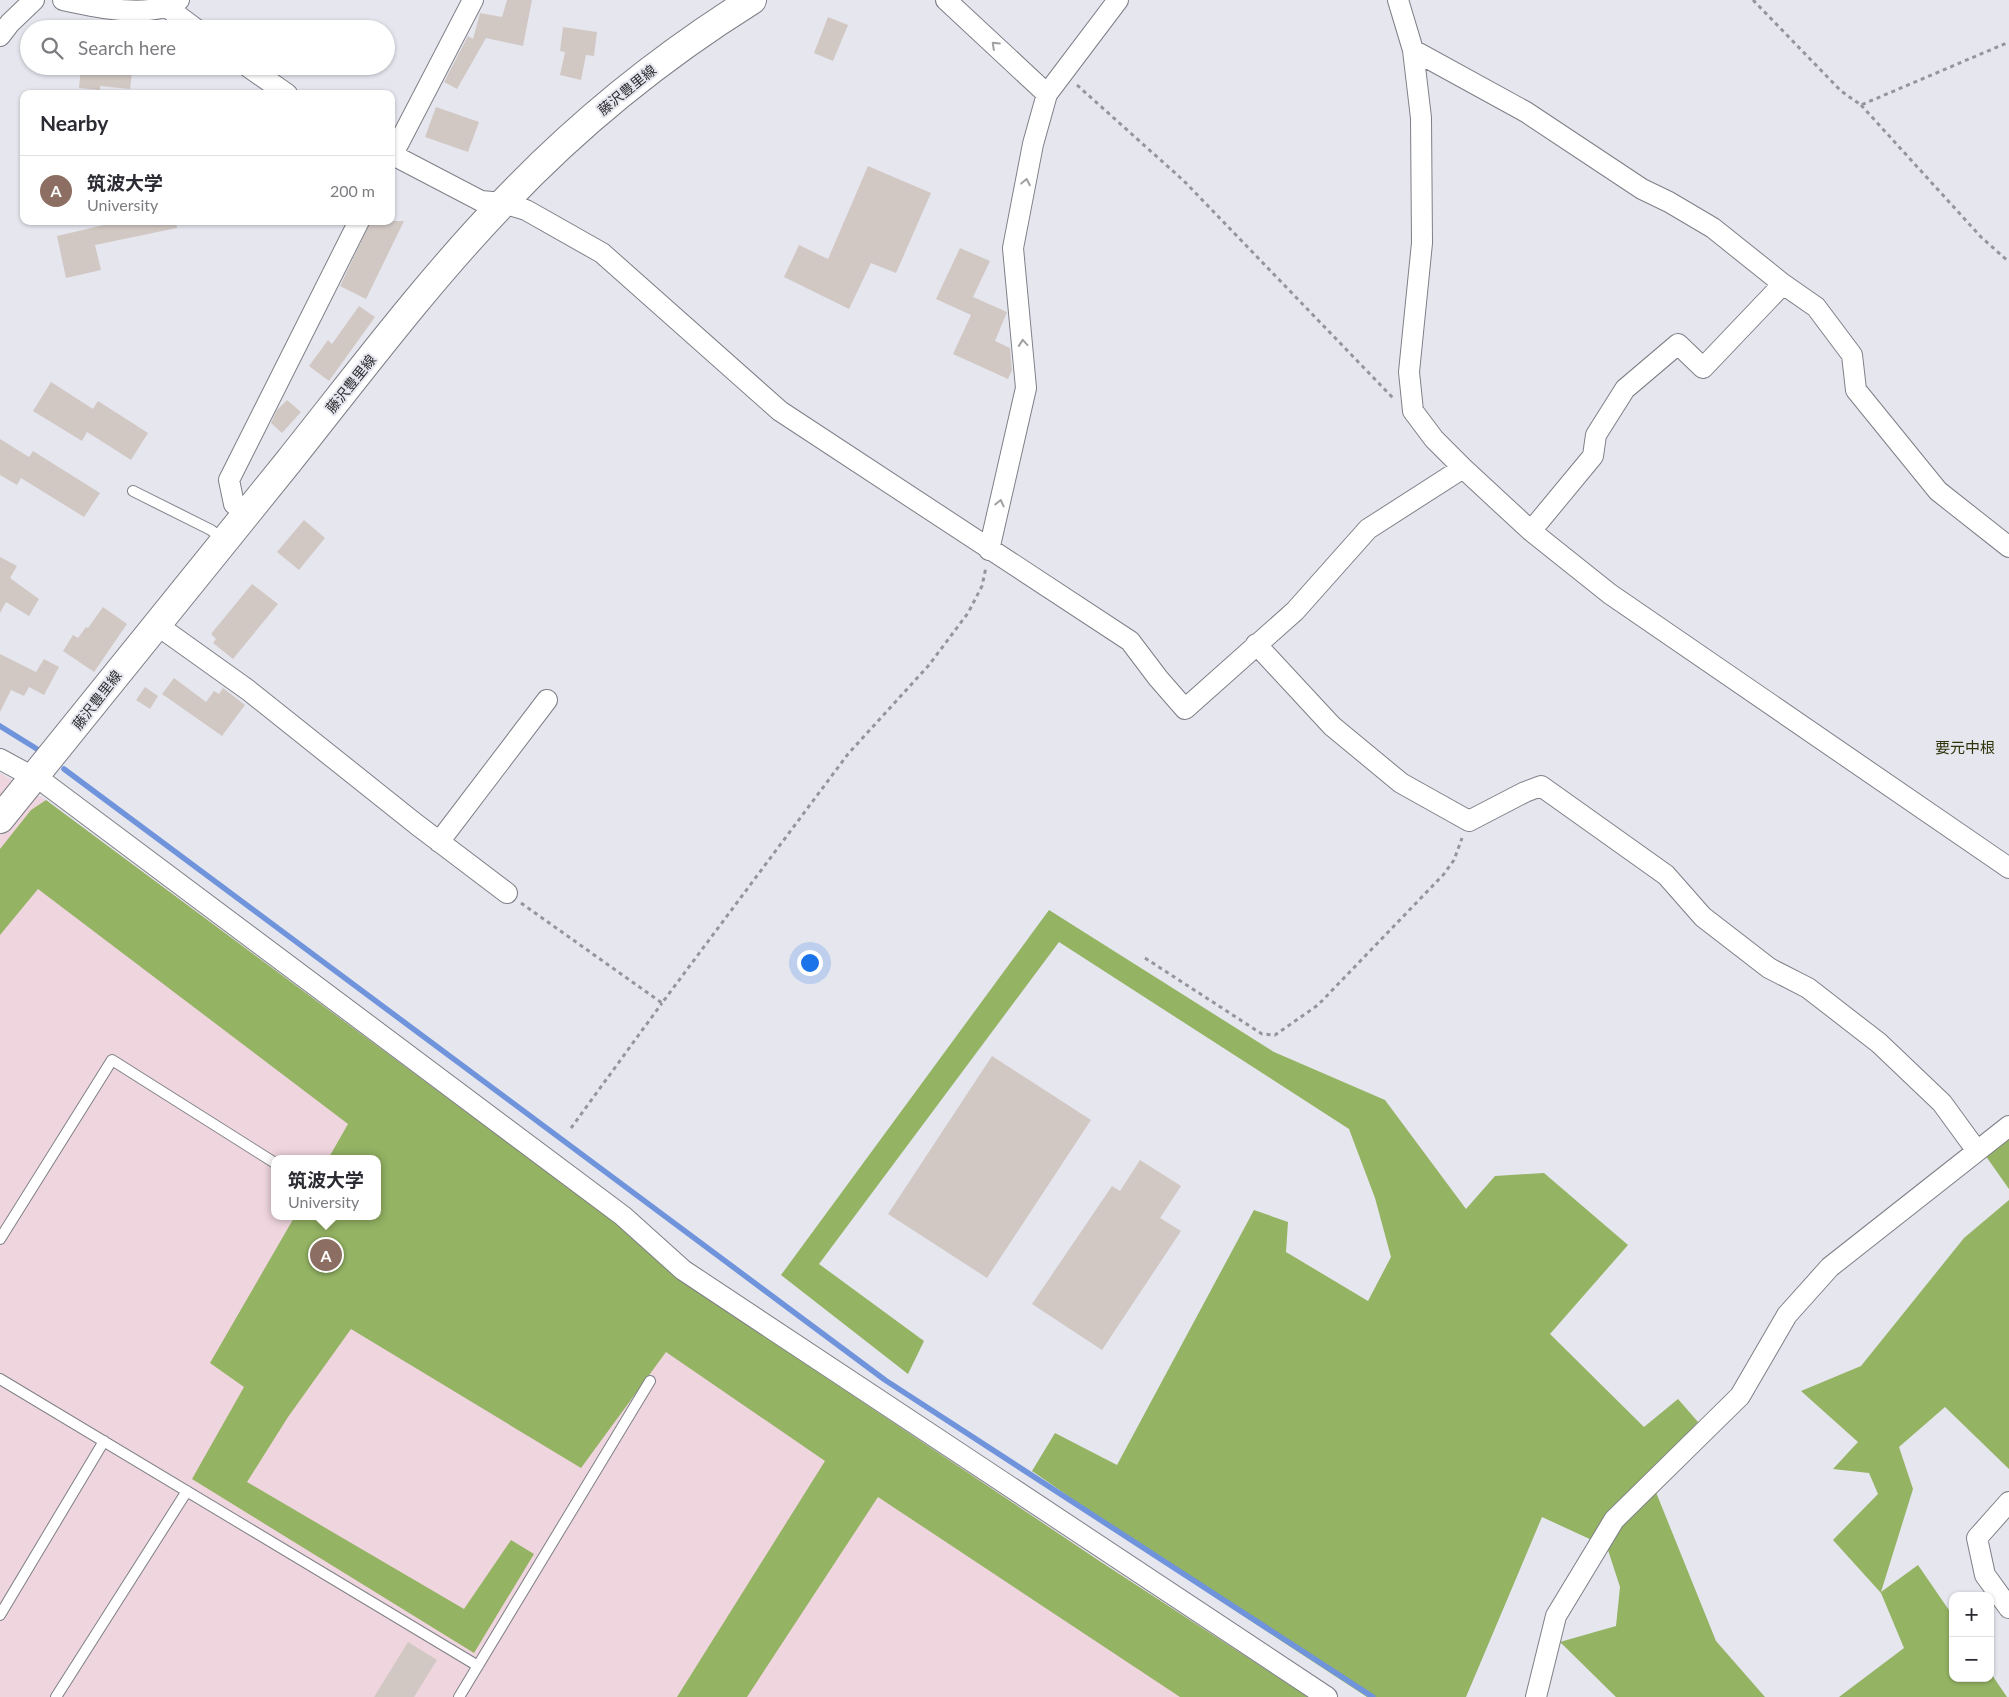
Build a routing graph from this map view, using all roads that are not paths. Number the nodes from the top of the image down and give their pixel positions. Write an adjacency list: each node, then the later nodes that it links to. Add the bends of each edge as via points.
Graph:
1 (34, 0): 10 (street)
2 (64, 0): 8 (street, via 111,10)
3 (473, 0): 15 (street)
4 (752, 0): 17 (main road, 藤沢豊里線, via 698,34 620,93 547,158)
5 (946, 0): 14 (street, one-way to 5)
6 (1118, 0): 14 (street)
7 (1398, 0): 11 (street)
8 (173, 4): 9 (street)
9 (188, 20)
10 (0, 36)
11 (1413, 50): 19 (street, via 1526,112 1642,190 1713,228); 20 (street, via 1421,118 1422,243 1409,372 1411,398 1413,411 1434,439)
12 (260, 75): 13 (street)
13 (281, 90)
14 (1047, 94): 26 (street, one-way to 14, via 1026,388 1013,248 1033,144)
15 (395, 150)
16 (395, 158): 17 (street, via 481,201)
17 (503, 203): 22 (main road, 藤沢豊里線, via 417,302); 26 (street, via 526,210 602,253 780,410)
18 (357, 225): 22 (street, via 229,480 234,504)
19 (1783, 284): 23 (street, via 1703,368 1678,344 1625,389 1596,435 1593,456); 25 (street, via 1816,306 1852,355 1856,390 1938,491)
20 (1463, 468): 23 (street); 28 (street, via 1368,528 1295,611)
21 (133, 491): 24 (lane)
22 (247, 513): 24 (main road, 藤沢豊里線)
23 (1531, 531): 34 (street, via 1610,594)
24 (225, 540): 27 (main road, 藤沢豊里線)
25 (2009, 547)
26 (990, 550): 28 (street, via 1130,641 1185,708)
27 (157, 624): 31 (main road, 藤沢豊里線); 33 (street, via 248,690)
28 (1256, 644): 37 (street, via 1332,726 1401,783 1468,821 1541,786 1666,875 1703,917 1769,968 1808,988 1879,1043 1942,1103)
29 (547, 700): 33 (street)
30 (0, 759): 31 (street)
31 (35, 777): 32 (main road, 藤沢豊里線); 50 (street, via 623,1216 683,1270)
32 (0, 819)
33 (439, 842): 35 (street)
34 (2009, 868)
35 (507, 893)
36 (2009, 1126): 37 (street)
37 (1977, 1151): 51 (street, via 1830,1267 1787,1314 1740,1396 1614,1520 1556,1616)
38 (271, 1160): 39 (lane, via 112,1060)
39 (0, 1239)
40 (0, 1379): 42 (lane)
41 (650, 1381): 47 (lane)
42 (104, 1441): 43 (lane); 46 (lane)
43 (187, 1491): 47 (lane); 48 (lane)
44 (2009, 1502): 45 (street, via 1977,1538 1985,1575)
45 (2009, 1608)
46 (0, 1615)
47 (478, 1666): 49 (lane)
48 (56, 1697)
49 (459, 1697)
50 (1327, 1697)
51 (1536, 1697)

